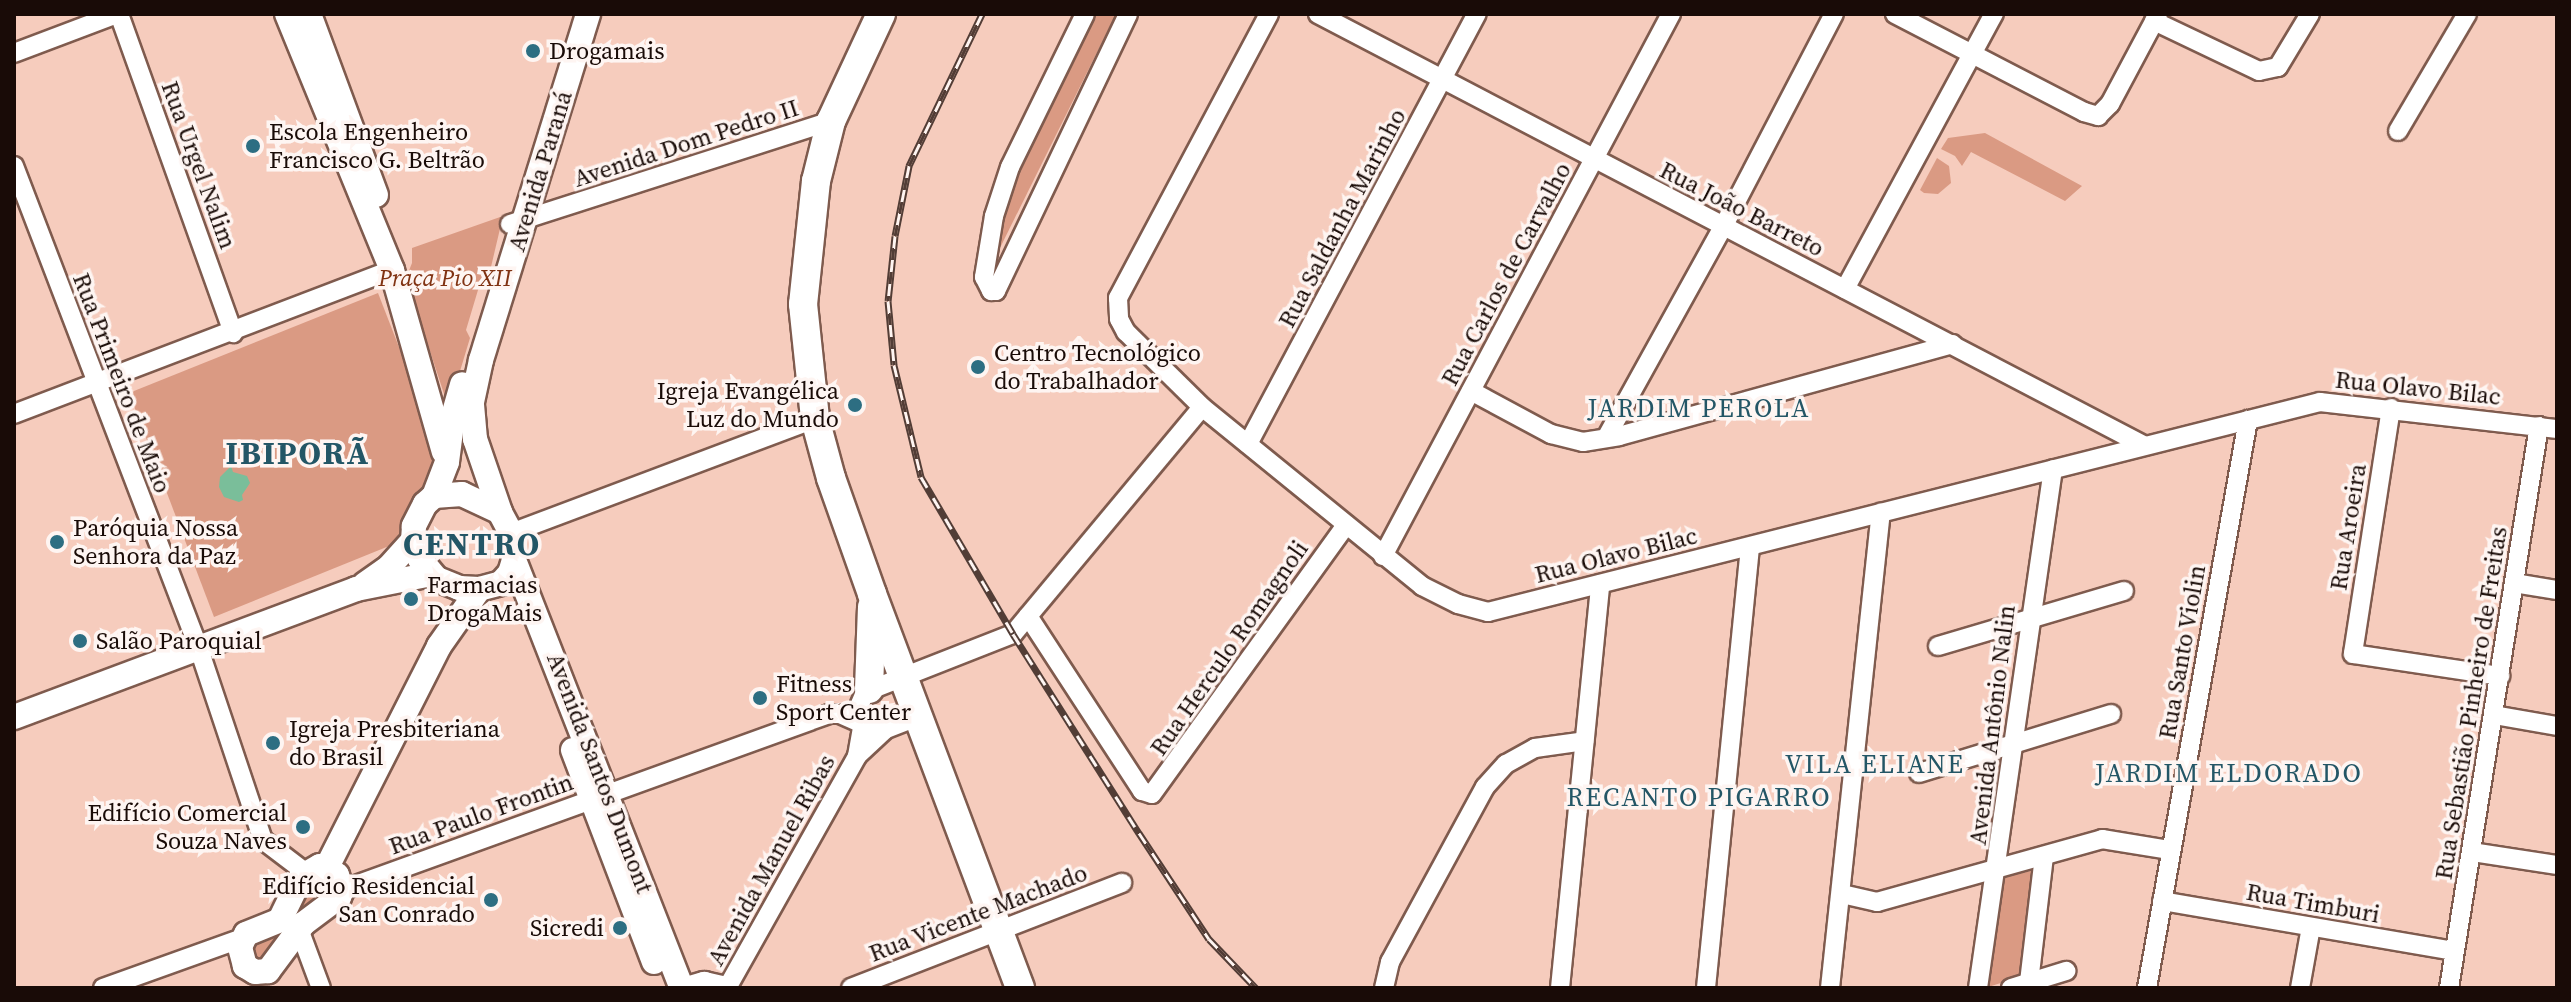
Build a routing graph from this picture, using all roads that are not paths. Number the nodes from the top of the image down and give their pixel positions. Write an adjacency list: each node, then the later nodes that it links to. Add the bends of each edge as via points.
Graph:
1 (118, 14): 19 (street); 32 (street, Rua Urgel Nalim)
2 (287, 14): 21 (main road)
3 (309, 14): 21 (main road)
4 (573, 14): 23 (main road, Avenida Paraná)
5 (588, 14): 23 (main road, Avenida Paraná)
6 (881, 14): 24 (main road)
7 (1085, 14): 8 (street, via 1010,167 990,232 984,277 988,289 996,291)
8 (1128, 14)
9 (1269, 14): 36 (street, Rua Olavo Bilac, via 1116,308 1126,332)
10 (1318, 14): 22 (street, Rua João Barreto)
11 (1477, 14): 22 (street, Rua Saldanha Marinho)
12 (1671, 14): 26 (street, Rua Carlos de Carvalho)
13 (1834, 14): 29 (street)
14 (1895, 14): 20 (street)
15 (1994, 14): 20 (street)
16 (2310, 14): 18 (street, via 2278,67 2259,71)
17 (2467, 14): 25 (street)
18 (2156, 18): 20 (street, via 2103,114 2084,112)
19 (14, 53)
20 (1973, 53): 31 (street)
21 (322, 76): 30 (main road, via 395,246)
22 (1443, 79): 26 (street, Rua João Barreto); 43 (street, Rua Saldanha Marinho)
23 (558, 92): 28 (main road, Avenida Paraná)
24 (831, 121): 28 (street, Avenida Dom Pedro II); 39 (main road, via 816,181 803,304)
25 (2398, 131)
26 (1594, 159): 29 (street, Rua João Barreto); 35 (street, Rua Carlos de Carvalho)
27 (14, 166): 34 (street, Rua Primeiro de Maio)
28 (518, 222): 45 (main road, Avenida Paraná, via 453,416); 49 (main road, Avenida Paraná, via 470,414)
29 (1723, 227): 31 (street, Rua João Barreto); 42 (street)
30 (392, 270): 32 (street); 45 (main road)
31 (1845, 289): 33 (street, Rua João Barreto)
32 (233, 333): 34 (street)
33 (1953, 344): 42 (street); 44 (street, Rua João Barreto)
34 (97, 383): 38 (street); 67 (street, Rua Primeiro de Maio)
35 (1471, 391): 42 (street, via 1551,434 1583,442); 53 (street, Rua Carlos de Carvalho)
36 (1202, 407): 43 (street, Rua Olavo Bilac); 63 (street)
37 (2391, 408): 40 (street, Rua Olavo Bilac, via 2320,402); 41 (street, Rua Olavo Bilac); 68 (street, Rua Aroeira, via 2353,654)
38 (14, 414)
39 (815, 419): 49 (street); 62 (main road)
40 (2248, 420): 44 (street, Rua Olavo Bilac); 83 (street, Rua Santo Violin)
41 (2548, 427): 56 (street, Rua Sebastião Pinheiro de Freitas)
42 (1606, 438)
43 (1248, 444): 50 (street, Rua Olavo Bilac)
44 (2143, 445): 46 (street, Rua Olavo Bilac)
45 (447, 462): 47 (main road, Avenida Paraná)
46 (2053, 469): 48 (street, Rua Olavo Bilac); 64 (street, Avenida Antônio Nalin)
47 (434, 496): 49 (main road, via 462,494); 51 (main road, via 418,514)
48 (1881, 513): 52 (street, Rua Olavo Bilac); 91 (street)
49 (506, 523): 54 (main road)
50 (1346, 525): 53 (street, Rua Olavo Bilac); 63 (street, Rua Herculo Romagnoli, via 1157,792 1149,795)
51 (413, 540): 55 (main road); 59 (main road, via 389,567)
52 (1750, 547): 57 (street, Rua Olavo Bilac); 111 (street)
53 (1383, 556): 57 (street, Rua Olavo Bilac, via 1422,586 1488,612)
54 (514, 560): 58 (main road, via 510,573); 82 (main road, Avenida Santos Dumont)
55 (440, 579): 58 (main road); 59 (main road); 65 (main road, via 450,606)
56 (2514, 583): 60 (street); 68 (street, Rua Sebastião Pinheiro de Freitas)
57 (1600, 584): 78 (street)
58 (490, 586): 65 (main road); 82 (main road, Avenida Santos Dumont, via 529,634)
59 (356, 589): 67 (main road)
60 (2557, 590)
61 (2124, 591): 64 (street)
62 (872, 594): 69 (main road); 70 (main road)
63 (1028, 616): 69 (street, via 1013,634)
64 (2029, 618): 66 (street); 79 (street, Avenida Antônio Nalin)
65 (439, 646): 87 (main road)
66 (1938, 646)
67 (199, 649): 73 (main road); 87 (street, Rua Primeiro de Maio, via 263,840)
68 (2500, 676): 72 (street, Rua Sebastião Pinheiro de Freitas)
69 (904, 677): 70 (street); 74 (main road)
70 (869, 689): 75 (street, Avenida Manuel Ribas, via 860,704)
71 (2111, 714): 79 (street)
72 (2494, 715): 76 (street); 84 (street, Rua Sebastião Pinheiro de Freitas)
73 (14, 717)
74 (917, 717): 77 (street, Avenida Manuel Ribas); 95 (main road)
75 (863, 722): 77 (street, Rua Paulo Frontin); 80 (street, Avenida Manuel Ribas); 82 (street, Rua Paulo Frontin, via 829,714)
76 (2557, 726)
77 (886, 729): 80 (street, Avenida Manuel Ribas)
78 (1585, 741): 109 (street, via 1535,748 1506,764 1485,787 1390,962); 110 (street)
79 (2013, 745): 81 (street); 88 (street, Avenida Antônio Nalin)
80 (857, 756): 106 (street, Avenida Manuel Ribas)
81 (1919, 773)
82 (600, 796): 90 (street, Rua Paulo Frontin); 103 (main road, Avenida Santos Dumont); 104 (main road, Avenida Santos Dumont)
83 (2170, 850): 85 (street, via 2107,839); 92 (street, Rua Santo Violin)
84 (2472, 852): 86 (street); 97 (street, Rua Sebastião Pinheiro de Freitas)
85 (2044, 856): 88 (street); 100 (street)
86 (2557, 865)
87 (316, 870): 90 (main road, via 337,875); 96 (main road, via 280,920)
88 (1997, 870): 91 (street, via 1877,902); 113 (street, Avenida Antônio Nalin)
89 (1122, 883): 95 (street, Rua Vicente Machado)
90 (342, 890): 94 (main road, via 335,902)
91 (1842, 894): 112 (street)
92 (2162, 901): 93 (street, Rua Timburi); 114 (street, Rua Santo Violin)
93 (2311, 927): 97 (street, Rua Timburi); 115 (street)
94 (299, 929): 99 (main road, via 271,969); 102 (street)
95 (998, 932): 107 (street, Rua Vicente Machado); 108 (main road)
96 (243, 938): 99 (main road, via 241,961); 101 (street)
97 (2455, 951): 116 (street, Rua Sebastião Pinheiro de Freitas)
98 (2066, 971): 100 (street)
99 (255, 980)
100 (2020, 985)
101 (103, 988)
102 (321, 988)
103 (665, 988)
104 (682, 988)
105 (690, 988): 106 (main road)
106 (725, 988)
107 (851, 988)
108 (1020, 988)
109 (1384, 988)
110 (1560, 988)
111 (1706, 988)
112 (1830, 988)
113 (1978, 988)
114 (2147, 988)
115 (2300, 988)
116 (2449, 988)

